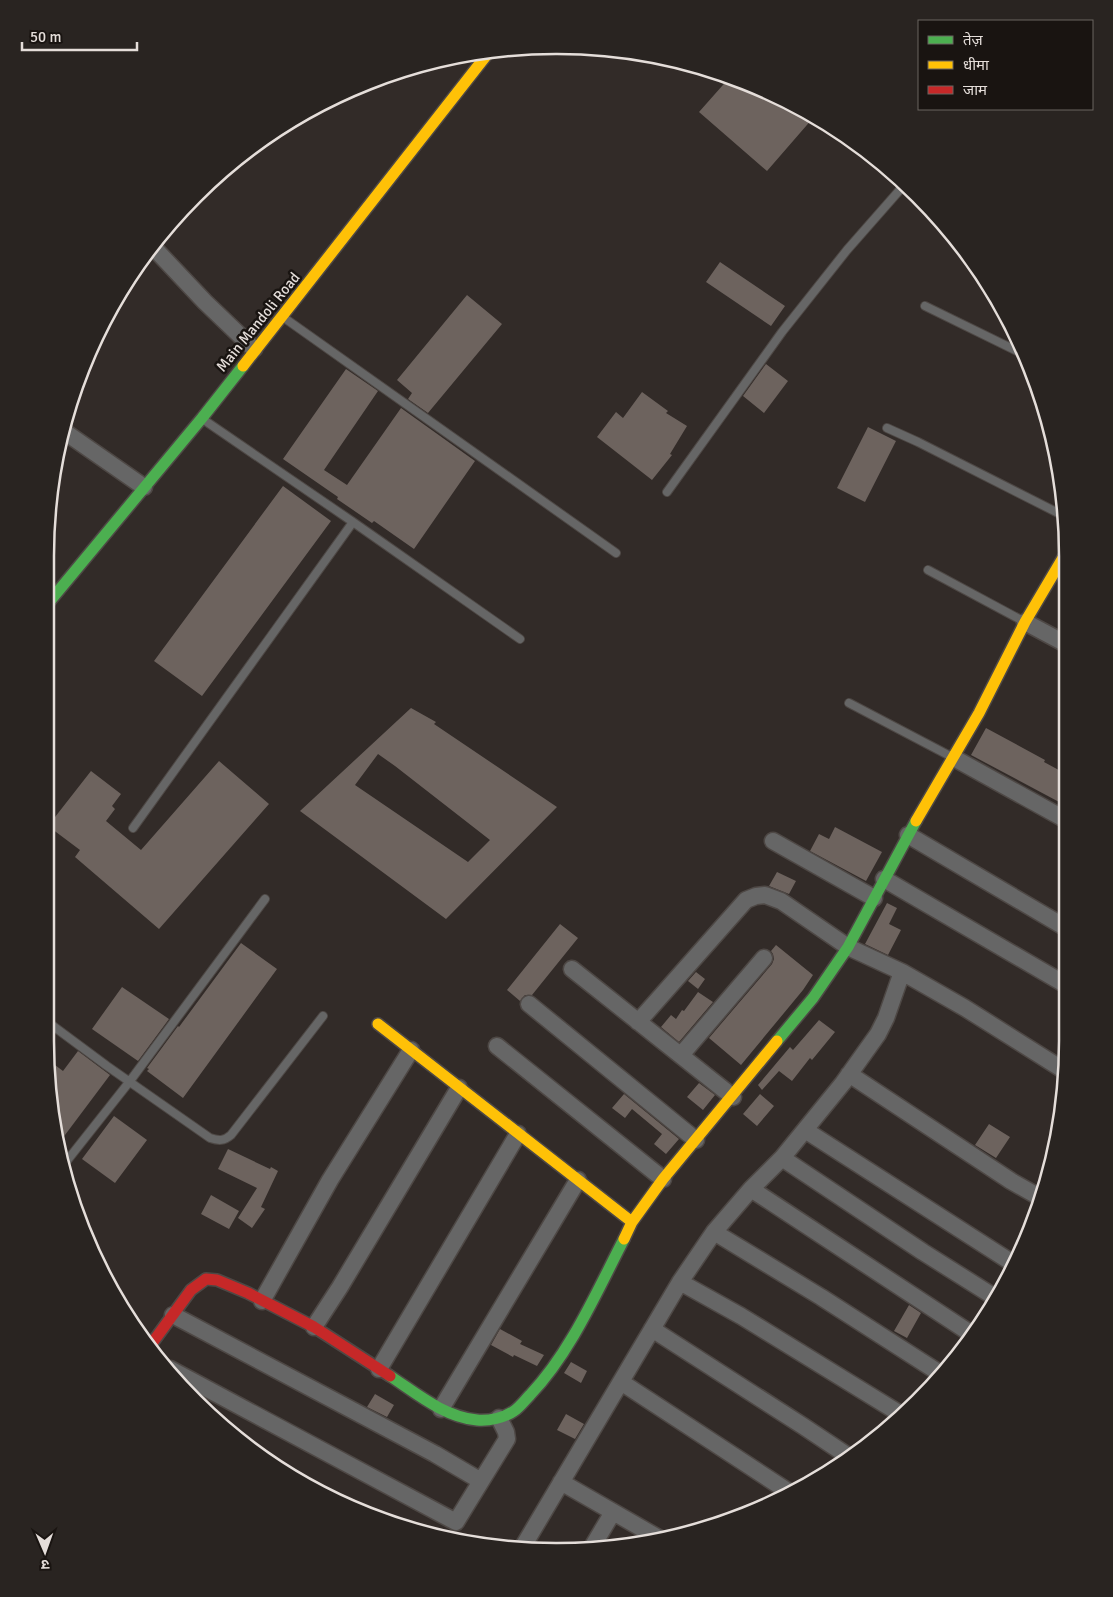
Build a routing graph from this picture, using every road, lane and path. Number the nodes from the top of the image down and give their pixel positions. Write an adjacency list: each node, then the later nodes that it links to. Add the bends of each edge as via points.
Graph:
1 (483, 59): 5 (street, Main Mandoli Road)
2 (900, 190): 12 (lane, via 782,332)
3 (157, 251): 6 (street)
4 (925, 306): 7 (lane)
5 (282, 317): 6 (street, Main Mandoli Road); 15 (lane)
6 (254, 349): 8 (street, Main Mandoli Road)
7 (1014, 350)
8 (202, 418): 11 (street, Main Mandoli Road); 14 (lane)
9 (887, 428): 13 (lane)
10 (69, 435): 11 (street)
11 (144, 487): 18 (street, Main Mandoli Road)
12 (667, 492)
13 (1057, 512)
14 (353, 522): 20 (lane); 25 (lane)
15 (616, 553)
16 (1059, 564): 19 (street)
17 (928, 570): 19 (lane)
18 (54, 596)
19 (1025, 622): 21 (street); 23 (street)
20 (520, 639)
21 (1059, 640)
22 (849, 703): 23 (lane)
23 (954, 758): 24 (street); 26 (street)
24 (1059, 816)
25 (133, 828)
26 (908, 835): 28 (street); 31 (street)
27 (773, 841): 29 (street)
28 (884, 878): 29 (street); 36 (street)
29 (874, 898): 32 (street)
30 (265, 899): 47 (lane)
31 (1059, 924)
32 (848, 947): 35 (street); 39 (street, via 782,901 765,895 756,896 746,900); 49 (street, via 813,998)
33 (764, 958): 44 (street)
34 (572, 969): 39 (street)
35 (902, 972): 45 (street); 46 (street, via 878,1034)
36 (1059, 981)
37 (529, 1004): 52 (street)
38 (323, 1016): 47 (lane, via 224,1140 210,1138)
39 (638, 1022): 44 (street)
40 (378, 1024): 43 (street)
41 (54, 1026): 47 (lane)
42 (498, 1046): 56 (street)
43 (411, 1050): 48 (street); 64 (street, via 330,1180)
44 (680, 1055): 49 (street)
45 (1058, 1066)
46 (849, 1074): 50 (street); 58 (street)
47 (130, 1081): 54 (lane)
48 (459, 1088): 51 (street); 66 (street)
49 (732, 1096): 52 (street)
50 (804, 1130): 53 (street); 61 (street)
51 (518, 1134): 55 (street); 70 (street)
52 (696, 1140): 56 (street)
53 (782, 1158): 57 (street); 63 (street)
54 (68, 1159)
55 (578, 1180): 59 (street); 74 (street)
56 (663, 1180): 59 (street)
57 (752, 1189): 60 (street); 68 (street)
58 (1035, 1195)
59 (632, 1222): 76 (street, via 593,1299 556,1361 526,1400)
60 (714, 1232): 62 (street); 71 (street)
61 (1008, 1260)
62 (680, 1282): 67 (street); 75 (street)
63 (990, 1295)
64 (262, 1301): 65 (street, via 232,1285 206,1279 191,1290); 66 (street)
65 (173, 1315): 69 (street); 78 (street)
66 (314, 1327): 70 (street)
67 (652, 1329): 73 (street); 77 (street)
68 (967, 1331)
69 (154, 1341)
70 (379, 1369): 74 (street)
71 (935, 1370)
72 (182, 1376): 78 (street, via 456,1522)
73 (621, 1382): 79 (street); 80 (street)
74 (441, 1409): 76 (street, via 478,1420)
75 (896, 1411)
76 (499, 1418): 78 (street, via 507,1439)
77 (844, 1453)
78 (480, 1481)
79 (561, 1482): 81 (street); 84 (street)
80 (784, 1489)
81 (613, 1512): 82 (street); 83 (street)
82 (652, 1534)
83 (596, 1541)
84 (526, 1542)

